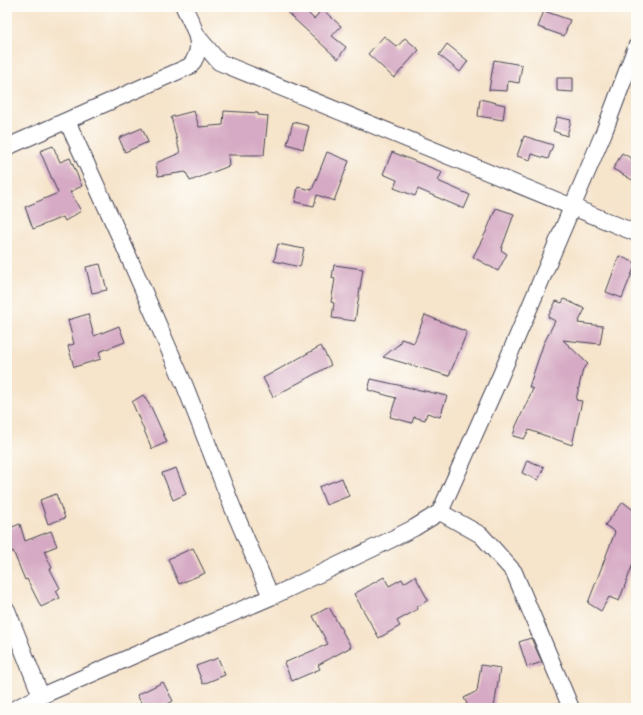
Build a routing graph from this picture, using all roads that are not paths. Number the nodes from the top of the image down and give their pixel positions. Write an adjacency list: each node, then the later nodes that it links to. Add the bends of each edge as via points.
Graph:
1 (184, 7): 2 (street)
2 (197, 36): 4 (street); 5 (street, via 199,50)
3 (636, 47): 8 (street, via 604,132)
4 (219, 62): 5 (street); 8 (street)
5 (190, 66): 6 (street)
6 (67, 121): 7 (street); 11 (street, via 185,386)
7 (7, 147)
8 (571, 207): 9 (street); 10 (street)
9 (636, 233)
10 (440, 512): 11 (street, via 414,528); 15 (street, via 481,535 514,572)
11 (271, 597): 13 (street)
12 (7, 610): 13 (street)
13 (41, 696): 14 (street)
14 (16, 708)
15 (571, 708)

